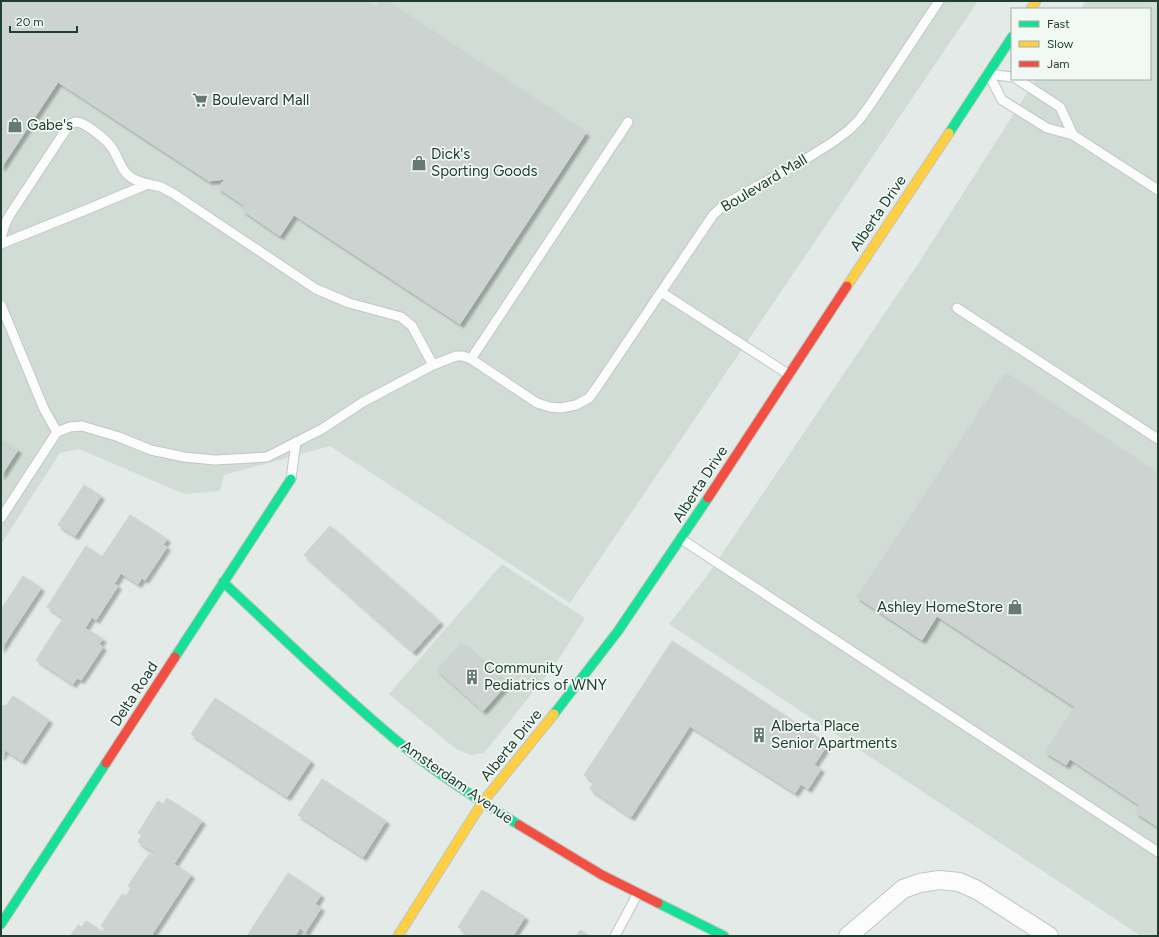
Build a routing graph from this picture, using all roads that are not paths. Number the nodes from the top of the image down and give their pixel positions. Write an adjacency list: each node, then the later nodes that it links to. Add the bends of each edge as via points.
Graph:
1 (939, 1): 12 (lane, Boulevard Mall, via 859,120 849,130 808,158 725,204 713,215)
2 (1011, 39): 3 (street, Alberta Drive)
3 (988, 74): 4 (lane); 7 (lane, via 1002,100 1047,128); 17 (street, Alberta Drive)
4 (1011, 77)
5 (1020, 80): 7 (lane, via 1060,107)
6 (628, 122): 15 (lane)
7 (1073, 135): 9 (lane)
8 (148, 184): 10 (lane, via 126,174 112,147 97,133 75,122 67,128 11,213); 11 (lane); 16 (lane, via 174,194 316,289 349,303 401,317 412,326)
9 (1158, 190)
10 (1, 237)
11 (1, 244)
12 (661, 292): 15 (lane, Boulevard Mall, via 588,398 576,405 561,408 538,404); 17 (lane)
13 (1, 305): 18 (lane, via 44,409)
14 (957, 308): 19 (lane)
15 (471, 359): 16 (lane, via 456,356)
16 (433, 364): 20 (lane)
17 (788, 374): 23 (street, Alberta Drive)
18 (57, 432): 20 (lane, via 82,426 151,450 215,460 266,457); 22 (lane)
19 (1158, 439)
20 (296, 442): 21 (lane)
21 (291, 479): 24 (street, Delta Road)
22 (1, 518)
23 (681, 539): 25 (street, Alberta Drive, via 618,632); 26 (lane)
24 (223, 582): 25 (street, Amsterdam Avenue, via 397,740); 28 (street, Delta Road)
25 (482, 803): 27 (street, Amsterdam Avenue, via 602,875); 29 (street, Alberta Drive)
26 (1158, 852)
27 (638, 893): 30 (lane); 31 (street, Amsterdam Avenue)
28 (1, 924)
29 (398, 936)
30 (615, 936)
31 (724, 936)
32 (848, 936): 33 (street, via 903,889 939,880 958,882 977,890)
33 (1049, 936)

